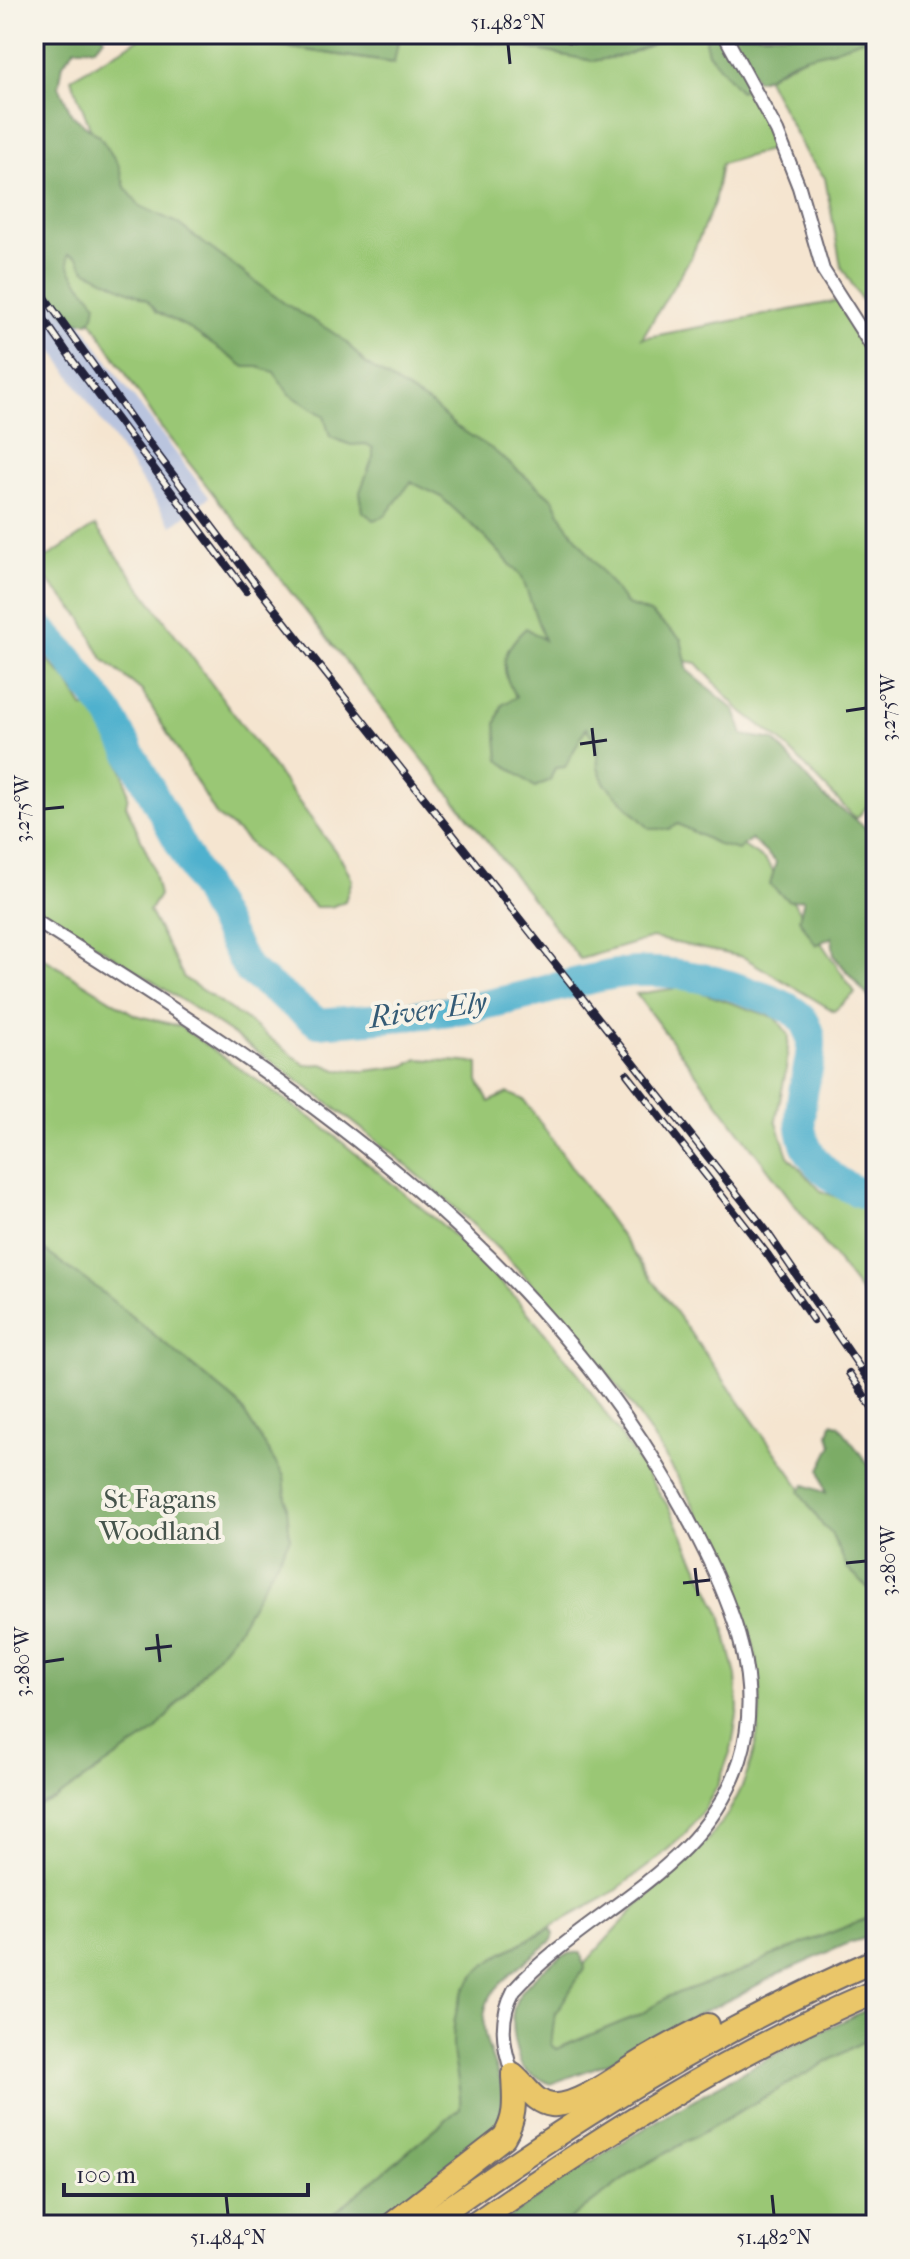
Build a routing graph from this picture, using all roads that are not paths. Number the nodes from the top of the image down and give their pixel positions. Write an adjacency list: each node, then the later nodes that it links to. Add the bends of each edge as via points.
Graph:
1 (571, 34): 2 (street)
2 (625, 34)
3 (724, 34): 4 (street, via 781,141 823,270)
4 (876, 353)
5 (34, 920): 8 (street, via 264,1069 391,1166 464,1230 526,1292 621,1412 686,1514 724,1592 742,1644 749,1699 744,1744 728,1790 682,1853 514,1990 503,2026)
6 (876, 1957): 8 (highway, via 760,1999 564,2104 551,2105 531,2095); 10 (highway, via 719,2035 623,2091)
7 (876, 1991): 11 (highway, via 663,2100)
8 (513, 2075): 9 (highway, via 516,2106 504,2137)
9 (391, 2225)
10 (425, 2225)
11 (473, 2225)

